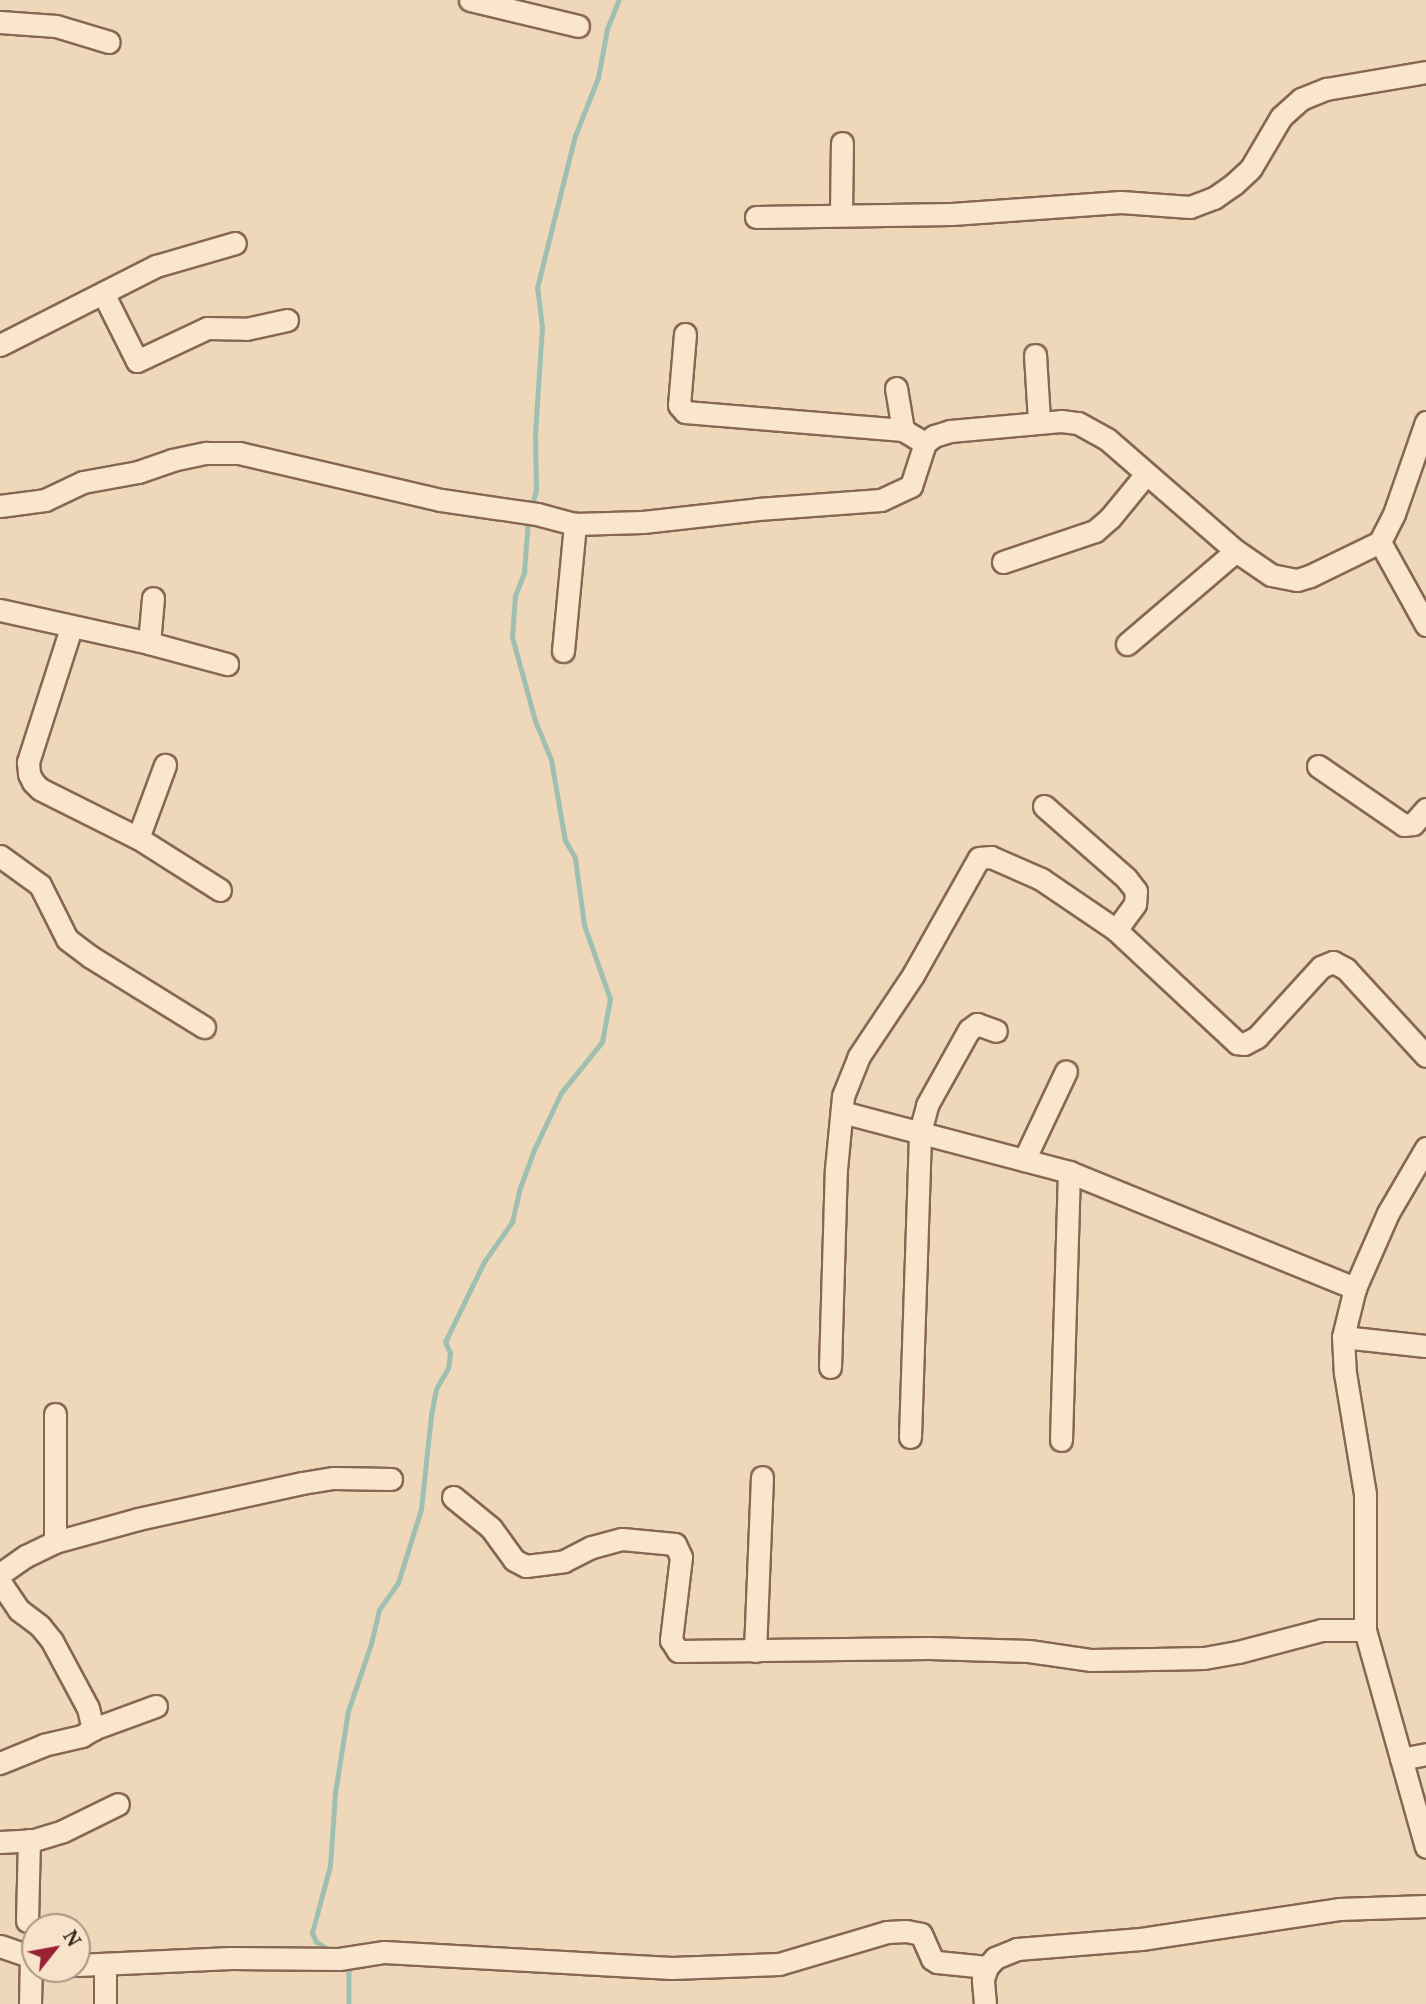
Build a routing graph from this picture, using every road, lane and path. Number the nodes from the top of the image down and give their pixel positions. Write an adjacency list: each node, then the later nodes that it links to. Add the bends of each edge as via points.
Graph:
1 (470, 0): 3 (street)
2 (0, 22): 4 (street, via 56,26)
3 (578, 26)
4 (109, 42)
5 (1426, 72): 7 (street, via 1326,89 1301,99 1281,117 1251,168 1214,198 1190,207 1121,202 952,214)
6 (842, 144): 7 (street)
7 (841, 213): 8 (street)
8 (755, 217)
9 (235, 243): 10 (street, via 156,265)
10 (103, 293): 11 (street, via 137,361 207,328 246,329); 13 (street)
11 (287, 320)
12 (685, 334): 18 (street, via 679,405 685,412)
13 (0, 345)
14 (1035, 355): 16 (street)
15 (896, 388): 18 (street)
16 (1039, 421): 19 (street, via 950,431); 20 (street, via 1078,423 1095,430)
17 (1426, 422): 23 (street)
18 (903, 430): 19 (street)
19 (925, 443): 22 (street, via 911,486 881,500)
20 (1146, 474): 24 (street); 25 (street, via 1095,531)
21 (0, 506): 22 (street, via 45,500 83,482 172,460 239,453 441,500)
22 (575, 524): 32 (street)
23 (1380, 541): 24 (street, via 1297,580 1271,575); 28 (street)
24 (1236, 551): 31 (street)
25 (1003, 562)
26 (153, 598): 30 (street)
27 (0, 610): 29 (street)
28 (1426, 625)
29 (71, 628): 30 (street); 38 (street, via 28,762 29,774 40,789)
30 (149, 643): 33 (street)
31 (1127, 644)
32 (564, 651)
33 (227, 664)
34 (165, 765): 38 (street)
35 (1318, 766): 37 (street, via 1405,825 1413,824)
36 (1044, 806): 41 (street, via 1136,891 1135,904)
37 (1426, 809)
38 (138, 838): 40 (street)
39 (0, 856): 42 (street, via 40,885 67,939)
40 (220, 890)
41 (1116, 930): 44 (street, via 1237,1043 1257,1037 1321,967 1333,962 1346,969); 46 (street, via 1041,879 991,857 979,858 913,975 859,1056 846,1084)
42 (204, 1027)
43 (996, 1031): 47 (street, via 977,1024 969,1030 928,1105)
44 (1426, 1056)
45 (1066, 1071): 49 (street)
46 (842, 1112): 47 (street); 54 (street)
47 (920, 1132): 49 (street); 56 (street)
48 (1426, 1148): 51 (street, via 1388,1213)
49 (1024, 1160): 50 (street)
50 (1069, 1172): 51 (street); 57 (street)
51 (1355, 1288): 52 (street)
52 (1343, 1337): 53 (street); 64 (street, via 1365,1494)
53 (1426, 1346)
54 (831, 1367)
55 (55, 1414): 61 (street)
56 (910, 1437)
57 (1061, 1440)
58 (762, 1477): 65 (street)
59 (391, 1479): 61 (street, via 334,1478 302,1483)
60 (453, 1497): 65 (street, via 491,1528 514,1560 526,1566 564,1561 622,1539 675,1544 681,1557 673,1647 678,1651)
61 (55, 1542): 62 (street)
62 (0, 1574)
63 (0, 1582): 67 (street, via 19,1610 52,1641 88,1708)
64 (1365, 1630): 65 (street, via 1305,1633 1257,1648 1191,1658 1091,1660 1029,1651 929,1648); 69 (street)
65 (755, 1651)
66 (156, 1706): 67 (street)
67 (93, 1729): 70 (street)
68 (1426, 1754): 69 (street)
69 (1401, 1759): 74 (street)
70 (0, 1763)
71 (118, 1804): 72 (street, via 63,1831)
72 (29, 1840): 73 (street); 76 (street)
73 (0, 1842)
74 (1426, 1847)
75 (1426, 1906): 81 (street, via 1339,1909 1141,1939 1017,1949)
76 (27, 1913)
77 (0, 1946): 78 (street)
78 (21, 1953)
79 (91, 1964): 80 (street)
80 (104, 1964): 81 (street, via 347,1958 368,1953 672,1968 779,1964 887,1932 906,1931 921,1934 937,1962); 84 (street)
81 (987, 1967): 85 (street)
82 (31, 1983): 83 (street)
83 (30, 2004)
84 (105, 2004)
85 (985, 2004)

